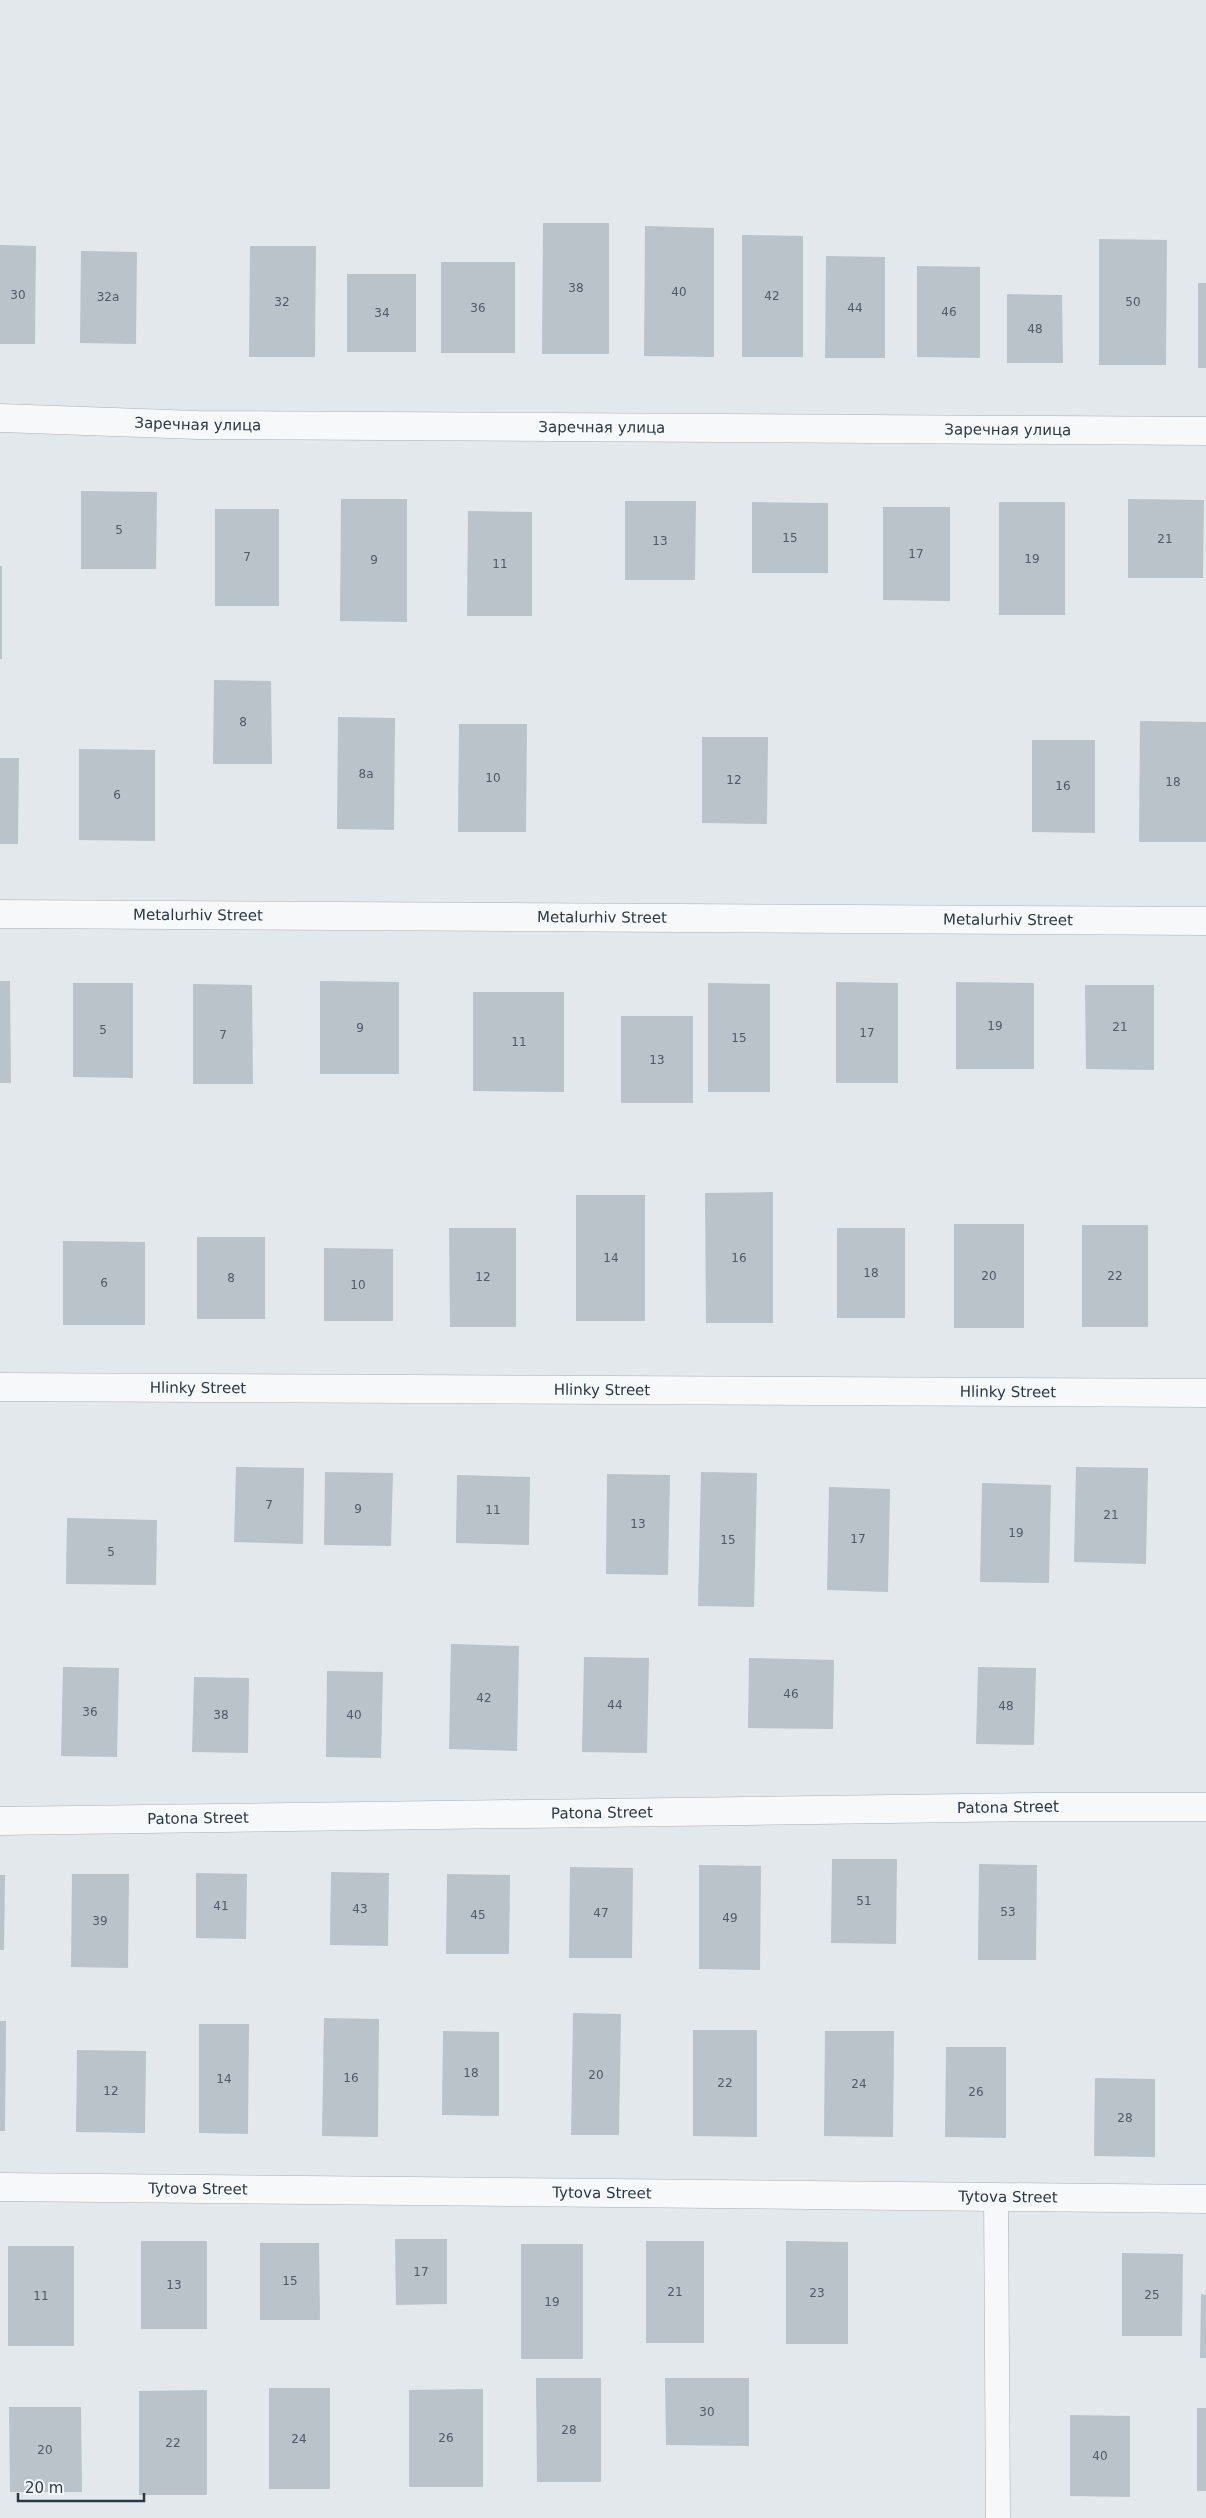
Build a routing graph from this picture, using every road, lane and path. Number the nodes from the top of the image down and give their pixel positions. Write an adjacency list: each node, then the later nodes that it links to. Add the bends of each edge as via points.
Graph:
1 (0, 418): 2 (street, Заречная улица, via 198,425)
2 (1206, 431)
3 (0, 914): 4 (street, Metalurhiv Street)
4 (1206, 921)
5 (0, 1387): 6 (street, Hlinky Street)
6 (1206, 1393)
7 (1206, 1807): 8 (street, Patona Street)
8 (0, 1821)
9 (0, 2187): 10 (street, Tytova Street)
10 (996, 2196): 11 (street, Tytova Street); 12 (lane)
11 (1206, 2199)
12 (998, 2518)

